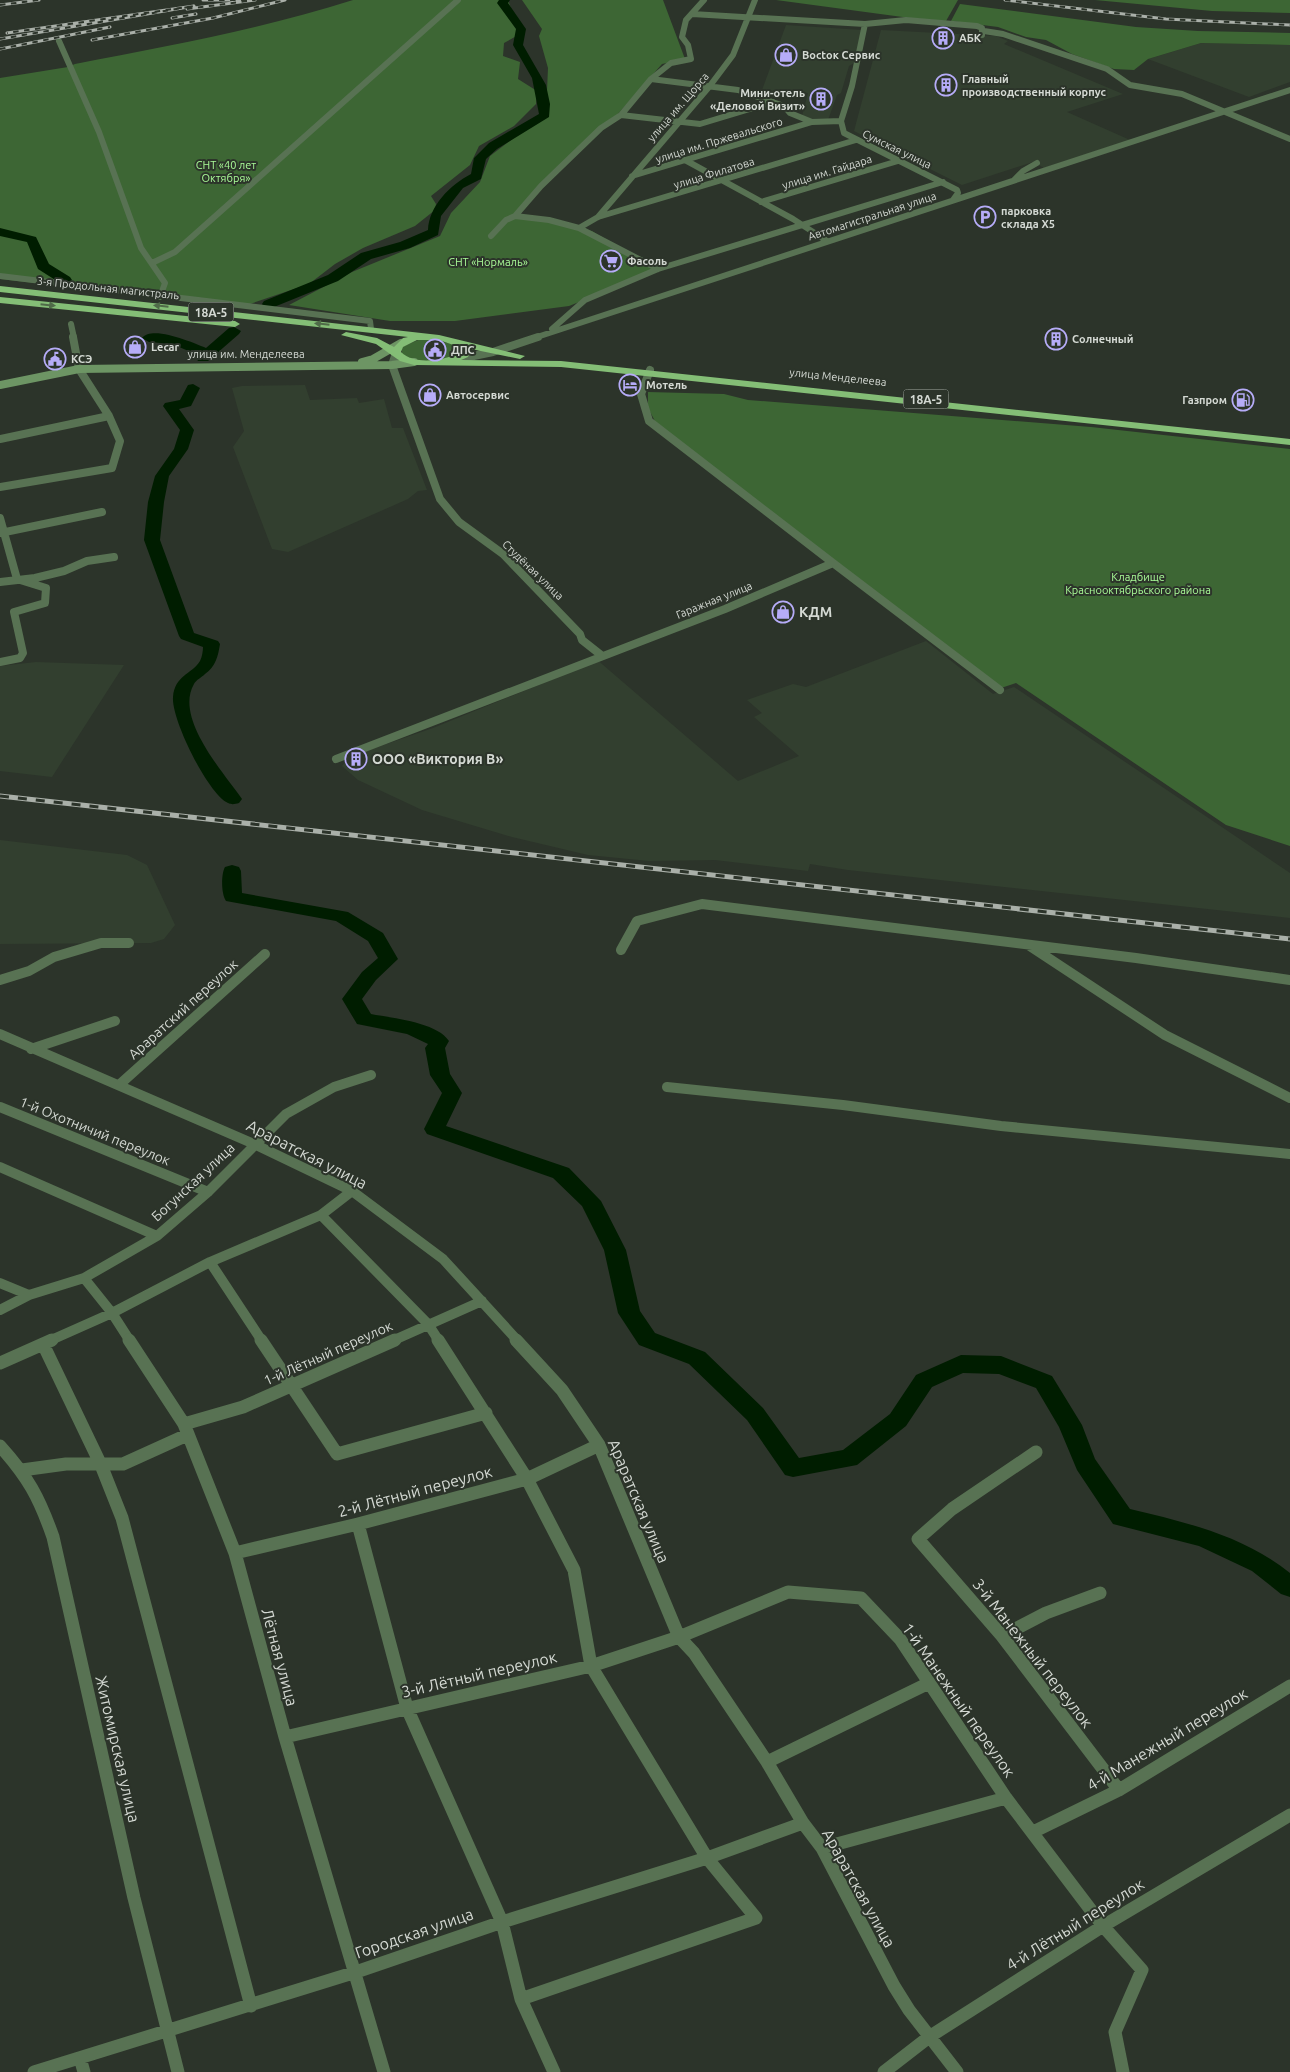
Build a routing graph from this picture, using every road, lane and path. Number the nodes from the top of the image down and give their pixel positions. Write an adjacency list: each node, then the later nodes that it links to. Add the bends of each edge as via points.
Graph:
1 (458, 0): 34 (street, via 175,252)
2 (704, 0): 4 (street)
3 (755, 0): 5 (street, улица им. Щорса)
4 (692, 14): 5 (street); 8 (street, via 686,20 682,37 688,44 691,59 671,62)
5 (748, 17): 6 (street); 9 (street, улица им. Щорса, via 733,55)
6 (865, 24): 12 (street, via 897,20 978,26 982,33 1003,34 1107,69 1130,85 1182,94); 15 (street)
7 (59, 41): 34 (street, via 99,132 138,241)
8 (651, 79): 9 (street); 13 (street)
9 (709, 87): 11 (street, via 738,90); 14 (street, улица им. Щорса)
10 (1290, 90): 12 (street, Автомагистральная улица)
11 (773, 102): 14 (street, via 700,124); 16 (street)
12 (1221, 112): 17 (street); 24 (street, Автомагистральная улица)
13 (621, 114): 14 (street); 28 (street, via 601,128)
14 (679, 121): 22 (street, улица им. Щорса)
15 (841, 121): 16 (street); 18 (street, Сумская улица, via 844,133)
16 (812, 122): 19 (street, улица им. Пржевальского)
17 (1290, 137)
18 (856, 140): 20 (street, Сумская улица); 23 (street, улица Филатова)
19 (685, 160): 22 (street, улица им. Пржевальского); 23 (street)
20 (898, 161): 25 (street, Сумская улица); 27 (street, улица им. Гайдара)
21 (1037, 163): 24 (street)
22 (632, 176): 29 (street, улица им. Щорса)
23 (722, 181): 27 (street); 29 (street, улица Филатова)
24 (1013, 181): 26 (street, Автомагистральная улица)
25 (943, 182): 26 (street, Сумская улица, via 957,190); 30 (street)
26 (953, 200): 33 (street, Автомагистральная улица)
27 (761, 202): 30 (street)
28 (515, 216): 31 (street); 32 (street, via 506,220)
29 (598, 217): 31 (street, улица Филатова)
30 (801, 226): 33 (street); 35 (street)
31 (579, 228): 35 (street)
32 (491, 236)
33 (828, 241): 42 (street, Автомагистральная улица)
34 (152, 263): 38 (street, via 166,283)
35 (658, 269): 42 (street, via 584,300)
36 (0, 276): 38 (street)
37 (0, 289): 41 (highway, 3-я Продольная магистраль / 18А-5, one-way to 37)
38 (160, 297): 41 (street, via 370,321)
39 (0, 300): 45 (highway, 3-я Продольная магистраль / 18А-5, one-way to 45, via 347,335 378,341)
40 (71, 324): 53 (street)
41 (371, 329): 43 (highway, 3-я Продольная магистраль / 18А-5)
42 (544, 335): 46 (street, Автомагистральная улица)
43 (423, 336): 44 (highway, 3-я Продольная магистраль / 18А-5); 45 (highway, 3-я Продольная магистраль / 18А-5, via 401,343)
44 (462, 344): 46 (highway, 3-я Продольная магистраль / 18А-5); 47 (highway, via 468,350)
45 (393, 350): 49 (highway, 3-я Продольная магистраль / 18А-5, via 403,359); 51 (main road, via 370,360); 52 (street)
46 (493, 352): 47 (street, Автомагистральная улица); 48 (highway, 3-я Продольная магистраль / 18А-5)
47 (459, 359): 50 (highway, 3-я Продольная магистраль / 18А-5)
48 (562, 361): 55 (highway, улица Менделеева / 18А-5)
49 (414, 362): 50 (highway, 3-я Продольная магистраль / 18А-5); 52 (main road)
50 (446, 362): 54 (highway, 3-я Продольная магистраль / 18А-5, via 561,364)
51 (344, 365): 52 (main road); 53 (main road, улица им. Менделеева, via 132,366)
52 (392, 365): 69 (street, Студёная улица, via 440,499 459,522 502,554 580,634 582,640)
53 (79, 370): 56 (main road, улица им. Менделеева); 57 (street)
54 (618, 370): 55 (highway, улица Менделеева / 18А-5)
55 (649, 372): 58 (highway, улица Менделеева / 18А-5); 60 (highway, улица Менделеева / 18А-5); 66 (street, via 641,394 649,421)
56 (0, 384)
57 (109, 416): 59 (street); 61 (street, via 120,441 112,468)
58 (1290, 438)
59 (0, 439)
60 (1290, 442)
61 (0, 486)
62 (102, 512): 64 (street)
63 (0, 518): 64 (street)
64 (2, 532): 67 (street)
65 (114, 557): 67 (street, via 87,561 35,578)
66 (833, 563): 69 (street, Гаражная улица, via 725,609); 71 (street)
67 (17, 578): 68 (street); 70 (street, via 46,588 45,603 14,612 23,653 20,658)
68 (0, 582)
69 (601, 655): 72 (street, Гаражная улица)
70 (0, 662)
71 (1000, 690)
72 (336, 758)
73 (129, 943): 77 (street, via 101,943 54,957 29,971)
74 (1028, 945): 75 (street, via 702,904 638,921); 78 (street); 85 (street, via 1165,1035)
75 (621, 950)
76 (265, 954): 83 (street, Араратский переулок)
77 (0, 980)
78 (1290, 980)
79 (115, 1021): 81 (street)
80 (0, 1034): 81 (street, Араратская улица)
81 (31, 1049): 83 (street, Араратская улица)
82 (371, 1075): 87 (street, Богунская улица, via 334,1087 286,1114)
83 (119, 1085): 87 (street, Араратская улица)
84 (667, 1087): 88 (street, via 843,1105 1001,1126)
85 (1290, 1098)
86 (0, 1108): 91 (street, 1-й Охотничий переулок)
87 (254, 1144): 90 (street, Араратская улица); 91 (street, Богунская улица)
88 (1290, 1154)
89 (0, 1167): 93 (street)
90 (352, 1191): 92 (street); 98 (street, Араратская улица, via 443,1259)
91 (208, 1192): 93 (street, Богунская улица)
92 (321, 1215): 94 (street); 101 (street)
93 (157, 1236): 95 (street, Богунская улица)
94 (210, 1262): 100 (street); 104 (street)
95 (84, 1278): 97 (street, Богунская улица); 100 (street, Лётная улица)
96 (0, 1283): 97 (street)
97 (29, 1295): 99 (street, Богунская улица)
98 (482, 1301): 101 (street, 1-й Лётный переулок); 107 (street, Араратская улица, via 562,1390)
99 (0, 1310)
100 (112, 1313): 102 (street); 106 (street, Лётная улица)
101 (428, 1324): 104 (street, 1-й Лётный переулок); 105 (street)
102 (43, 1344): 103 (street); 110 (street)
103 (0, 1363)
104 (293, 1386): 105 (street, via 337,1454); 106 (street, 1-й Лётный переулок)
105 (486, 1413): 112 (street)
106 (185, 1430): 110 (street, 1-й Лётный переулок, via 123,1464); 114 (street, Лётная улица)
107 (598, 1445): 112 (street, 2-й Лётный переулок); 117 (street, Араратская улица)
108 (0, 1446): 111 (street, Житомирская улица)
109 (1036, 1452): 116 (street, 3-й Манежный переулок, via 952,1509 918,1539)
110 (101, 1465): 111 (street, 1-й Лётный переулок, via 66,1464); 135 (street, via 125,1527)
111 (22, 1470): 136 (street, Житомирская улица, via 40,1500 53,1536)
112 (527, 1479): 113 (street, 2-й Лётный переулок); 118 (street, via 574,1570)
113 (358, 1524): 114 (street, 2-й Лётный переулок); 121 (street)
114 (235, 1553): 122 (street, Лётная улица)
115 (1100, 1593): 116 (street, via 1046,1613)
116 (1002, 1636): 124 (street, 3-й Манежный переулок)
117 (679, 1637): 118 (street, 3-й Лётный переулок); 119 (street, 1-й Манежный переулок, via 788,1592 861,1598 900,1639); 123 (street, Араратская улица, via 694,1653)
118 (591, 1666): 121 (street, 3-й Лётный переулок); 130 (street)
119 (929, 1683): 123 (street); 125 (street, 1-й Манежный переулок)
120 (1290, 1686): 124 (street, 4-й Манежный переулок)
121 (407, 1708): 122 (street, 3-й Лётный переулок); 131 (street)
122 (284, 1737): 133 (street, Лётная улица)
123 (767, 1762): 127 (street, Араратская улица)
124 (1119, 1790): 128 (street, 4-й Манежный переулок)
125 (1006, 1798): 128 (street, 1-й Манежный переулок); 129 (street)
126 (1290, 1815): 132 (street, 4-й Лётный переулок)
127 (804, 1823): 129 (street, Араратская улица); 130 (street, Городская улица)
128 (1033, 1832): 132 (street, 1-й Манежный переулок)
129 (822, 1848): 137 (street, Араратская улица, via 894,1986)
130 (707, 1858): 131 (street, Городская улица); 134 (street, via 756,1918)
131 (502, 1922): 133 (street, Городская улица); 134 (street)
132 (1103, 1926): 137 (street, 4-й Лётный переулок); 145 (street, 1-й Манежный переулок, via 1142,1970 1115,2032)
133 (356, 1972): 135 (street, Городская улица); 141 (street, Лётная улица)
134 (522, 1999): 142 (street)
135 (250, 2006): 136 (street, Городская улица)
136 (167, 2032): 138 (street, Городская улица); 140 (street, Житомирская улица)
137 (929, 2037): 143 (street, 4-й Лётный переулок); 144 (street, Араратская улица)
138 (82, 2065): 139 (street, Городская улица)
139 (34, 2072)
140 (178, 2072)
141 (384, 2072)
142 (554, 2072)
143 (884, 2072)
144 (957, 2072)
145 (1123, 2072)

